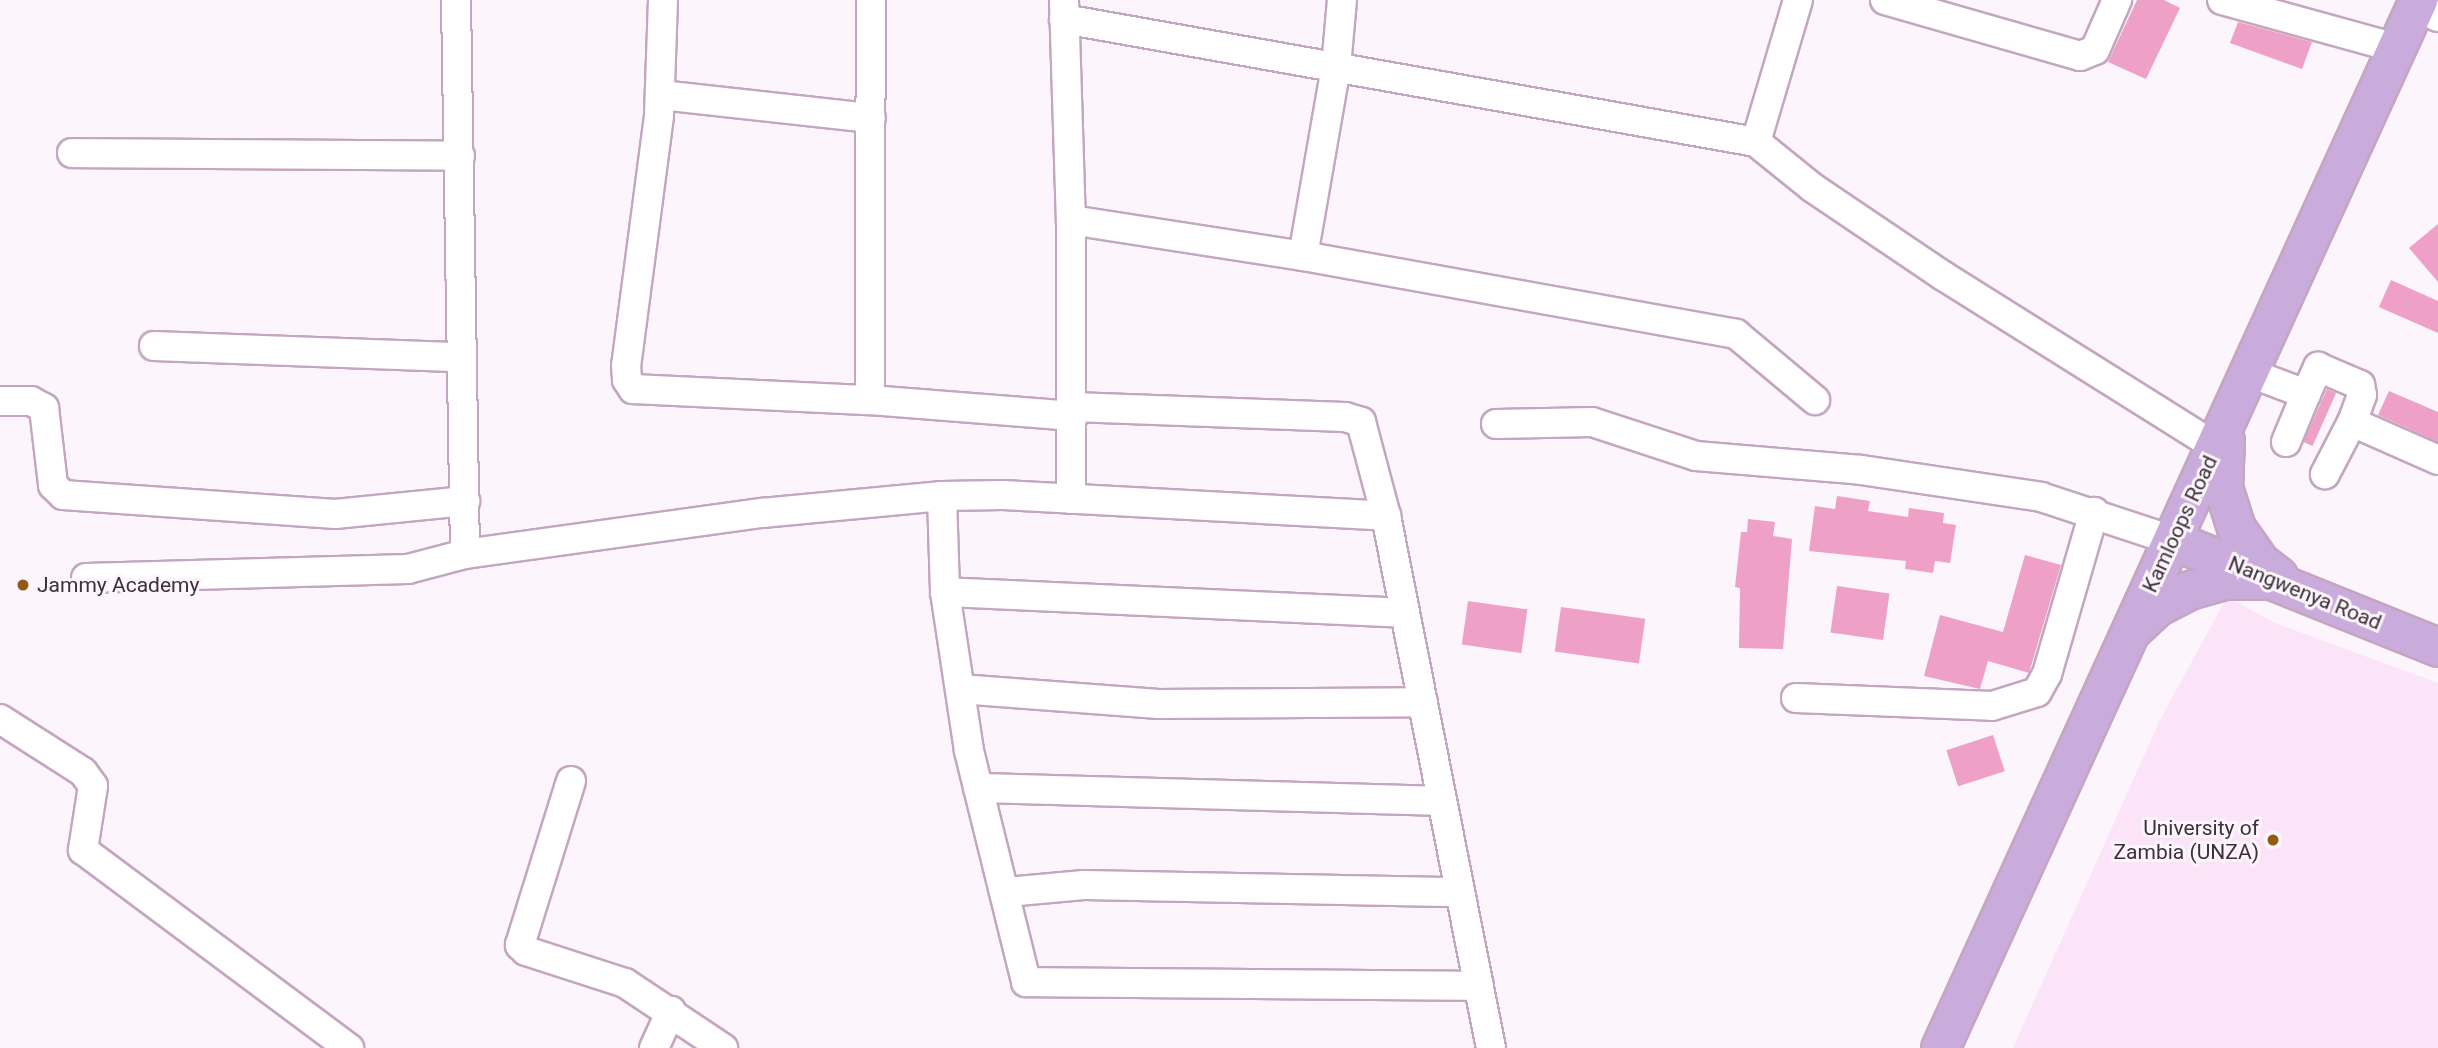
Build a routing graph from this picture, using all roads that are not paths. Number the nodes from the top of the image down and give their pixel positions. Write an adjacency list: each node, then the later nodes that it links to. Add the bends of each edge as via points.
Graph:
1 (456, 0): 17 (street)
2 (663, 0): 13 (street)
3 (872, 0): 14 (street)
4 (1342, 0): 12 (street)
5 (1798, 0): 15 (street)
6 (1885, 0): 7 (street, via 2080,56 2095,50)
7 (2117, 0)
8 (2222, 0): 11 (street)
9 (2424, 8): 11 (main road, Kamloops Road)
10 (1064, 9): 12 (street); 18 (street)
11 (2396, 48): 22 (main road, Kamloops Road)
12 (1336, 67): 15 (street); 19 (street)
13 (661, 94): 14 (street); 24 (street, via 627,380 633,389)
14 (871, 118): 24 (street)
15 (1756, 142): 31 (street, via 1814,188 1942,275)
16 (72, 153): 17 (street)
17 (460, 156): 21 (street)
18 (1070, 220): 19 (street); 27 (street)
19 (1303, 256): 25 (street, via 1736,334)
20 (154, 346): 21 (street)
21 (459, 357): 36 (street)
22 (2244, 388): 23 (street); 31 (main road, Kamloops Road); 42 (main road, via 2224,445 2226,498 2236,528 2260,562)
23 (2305, 394): 28 (street, via 2318,367 2360,385 2362,395); 30 (street)
24 (870, 400): 27 (street)
25 (1815, 400)
26 (0, 401): 36 (street, via 31,401 44,408 53,485 63,495 335,514)
27 (1073, 411): 35 (street); 38 (street, via 1354,418 1366,430)
28 (2352, 422): 32 (street); 33 (street)
29 (1496, 424): 37 (street, via 1592,422 1696,456 1928,479 2040,497)
30 (2286, 442)
31 (2215, 446): 39 (main road, Kamloops Road)
32 (2438, 460)
33 (2325, 474)
34 (942, 496): 35 (street); 40 (street, via 762,513); 43 (street)
35 (1071, 499): 38 (street)
36 (465, 501): 40 (street)
37 (2094, 512): 39 (street); 48 (street, via 2047,674 2037,692 1992,706)
38 (1386, 516): 44 (street)
39 (2172, 540): 42 (main road, Nangwenya Road); 45 (main road, Kamloops Road)
40 (465, 554): 41 (street, via 408,569 336,574)
41 (86, 578)
42 (2293, 587): 45 (main road, via 2259,580 2201,586 2158,606); 46 (main road, Nangwenya Road)
43 (945, 592): 44 (street); 47 (street)
44 (1405, 613): 49 (street)
45 (2131, 630): 62 (main road, Kamloops Road)
46 (2438, 647)
47 (960, 689): 49 (street, via 1158,704); 52 (street)
48 (1796, 698)
49 (1423, 702): 53 (street)
50 (0, 719): 58 (street, via 83,772 93,786 83,850)
51 (571, 781): 57 (street, via 520,945 526,951 625,983)
52 (978, 788): 53 (street); 54 (street)
53 (1439, 801): 55 (street)
54 (1007, 892): 55 (street, via 1084,885); 56 (street, via 1026,982)
55 (1458, 892): 56 (street)
56 (1479, 986): 61 (street)
57 (671, 1011): 59 (street); 60 (street)
58 (349, 1048)
59 (654, 1048)
60 (723, 1048)
61 (1491, 1048)
62 (1940, 1048)

